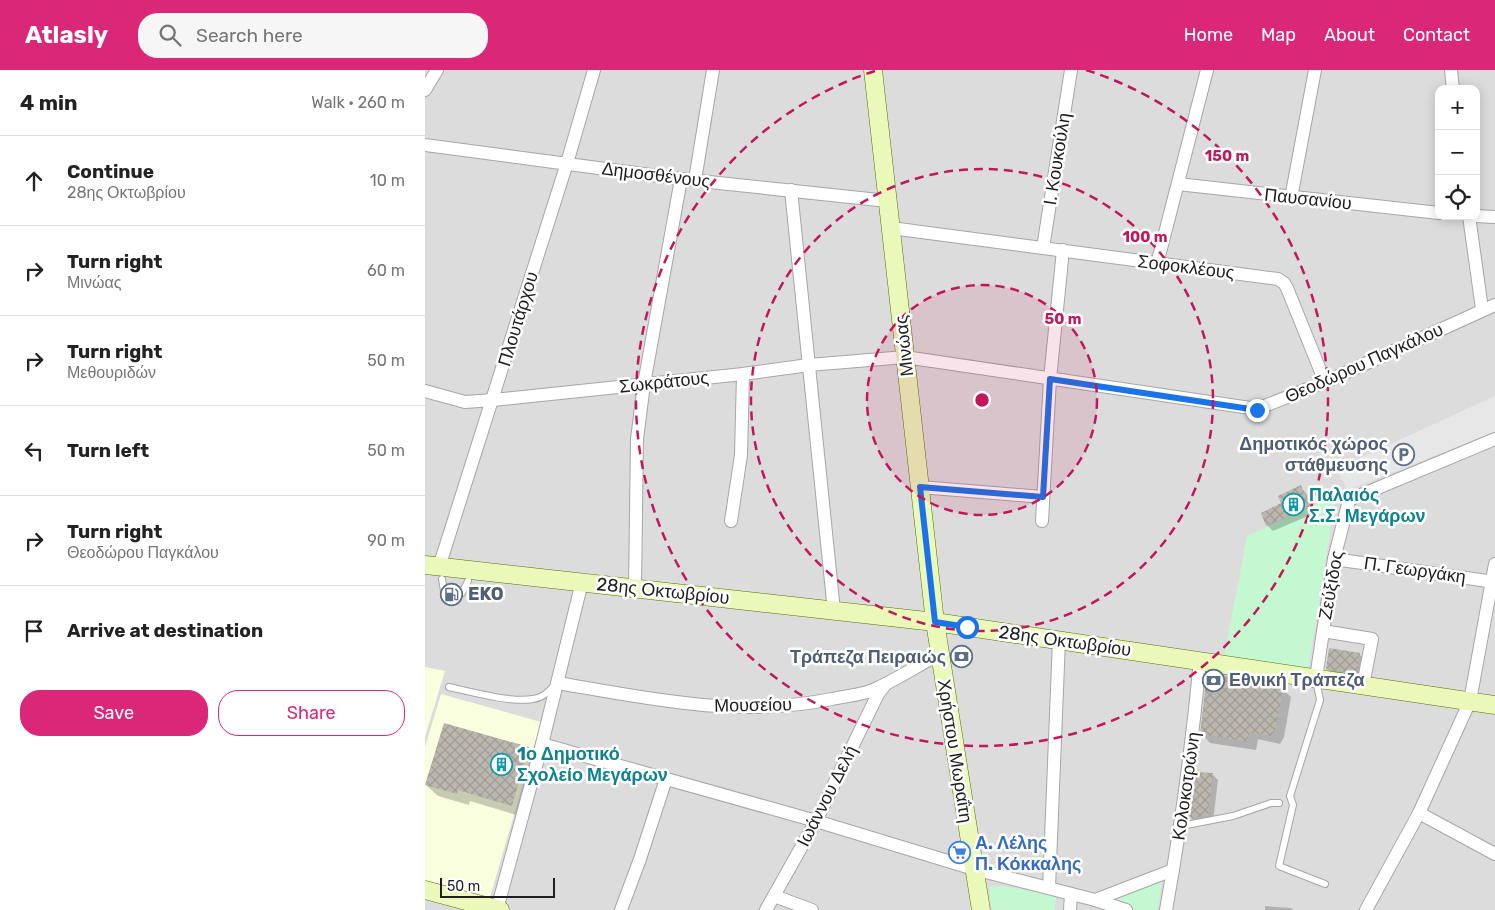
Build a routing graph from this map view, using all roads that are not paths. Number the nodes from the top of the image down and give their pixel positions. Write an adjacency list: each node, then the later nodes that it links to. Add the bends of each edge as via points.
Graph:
1 (437, 70): 10 (street)
2 (594, 70): 12 (street, Πλουτάρχου)
3 (713, 70): 14 (street)
4 (873, 70): 18 (street, Μινώας)
5 (1071, 70): 24 (street, Ι. Κουκούλη)
6 (1207, 70): 15 (street)
7 (1315, 70): 17 (street)
8 (1451, 70): 9 (street)
9 (1453, 85)
10 (425, 90)
11 (425, 145): 12 (street, Δημοσθένους)
12 (567, 163): 13 (street, Δημοσθένους); 36 (street, Πλουτάρχου)
13 (681, 179): 14 (street, Δημοσθένους); 34 (street)
14 (695, 180): 16 (street, Δημοσθένους)
15 (1177, 184): 17 (street, Παυσανίου); 26 (street)
16 (791, 190): 18 (street, Δημοσθένους); 30 (street)
17 (1291, 198): 19 (street, Παυσανίου)
18 (888, 201): 23 (street, Μινώας)
19 (1435, 213)
20 (1480, 216): 21 (street)
21 (1495, 217)
22 (1470, 220): 28 (street)
23 (891, 228): 24 (street, Σοφοκλέους); 29 (street, Μινώας)
24 (1043, 248): 25 (street, Σοφοκλέους)
25 (1063, 250): 26 (street, Σοφοκλέους); 32 (street)
26 (1157, 264): 33 (street, Σοφοκλέους, via 1278,279 1284,283)
27 (1495, 305): 28 (street, Θεοδώρου Παγκάλου)
28 (1482, 309): 33 (street, Θεοδώρου Παγκάλου)
29 (905, 357): 30 (street, Σωκράτους); 32 (street, Θεοδώρου Παγκάλου); 38 (street, Μινώας)
30 (809, 366): 31 (street, Σωκράτους); 49 (street)
31 (743, 374): 34 (street, Σωκράτους); 40 (street, via 741,454)
32 (1050, 379): 33 (street, Θεοδώρου Παγκάλου, via 1257,410); 39 (street)
33 (1325, 382)
34 (645, 384): 36 (street, Σωκράτους); 48 (street, via 636,446)
35 (425, 390): 36 (street, Σωκράτους, via 465,402)
36 (493, 400): 44 (street, Πλουτάρχου)
37 (1495, 439): 42 (street, Ζεύξιδος, via 1349,500)
38 (920, 487): 39 (street); 50 (street, Μινώας)
39 (1043, 497): 41 (street)
40 (731, 521)
41 (1042, 521)
42 (1334, 559): 47 (street, Π. Γεωργάκη); 51 (street, Ζεύξιδος)
43 (1495, 564): 47 (street)
44 (435, 570): 45 (street, 28ης Οκτωβρίου); 45 (lane, via 444,591 462,593)
45 (471, 576): 46 (street, 28ης Οκτωβρίου)
46 (582, 582): 48 (street, 28ης Οκτωβρίου); 57 (street)
47 (1493, 582): 60 (street)
48 (635, 588): 49 (street, 28ης Οκτωβρίου)
49 (835, 611): 50 (street, 28ης Οκτωβρίου)
50 (935, 622): 52 (street, 28ης Οκτωβρίου); 53 (street, Χρήστου Μωραΐτη)
51 (1323, 631): 55 (street, Ζεύξιδος); 58 (street, via 1372,638)
52 (1059, 640): 54 (street, 28ης Οκτωβρίου); 72 (street)
53 (940, 654): 56 (street, Μουσείου); 69 (street, Χρήστου Μωραΐτη)
54 (1200, 661): 55 (street, 28ης Οκτωβρίου); 67 (street, Κολοκοτρώνη)
55 (1315, 678): 58 (street, 28ης Οκτωβρίου); 71 (lane, via 1320,700 1290,796 1293,805 1279,866)
56 (888, 681): 57 (street, Μουσείου, via 872,690 828,700 752,708 687,704); 66 (street, Ιωάννου Δελή, via 878,694)
57 (558, 683): 59 (lane, via 544,696 518,700); 62 (street)
58 (1363, 685): 60 (street, 28ης Οκτωβρίου)
59 (449, 687)
60 (1470, 701): 61 (street, 28ης Οκτωβρίου); 65 (street)
61 (1495, 704)
62 (542, 744): 63 (street); 77 (street)
63 (666, 779): 66 (street); 78 (street)
64 (1279, 803): 67 (lane)
65 (1419, 813): 68 (street); 85 (street)
66 (816, 821): 69 (street); 75 (street, Ιωάννου Δελή)
67 (1181, 826): 70 (street, Κολοκοτρώνη)
68 (1495, 854)
69 (974, 869): 72 (street); 81 (street, Χρήστου Μωραΐτη)
70 (1173, 870): 76 (street); 84 (street, Κολοκοτρώνη)
71 (1325, 884)
72 (1049, 888): 74 (street)
73 (425, 890): 77 (street)
74 (1071, 894): 76 (street); 82 (street)
75 (774, 896): 79 (street, Ιωάννου Δελή); 80 (street)
76 (1095, 900): 83 (street)
77 (498, 910)
78 (621, 910)
79 (766, 910)
80 (813, 910)
81 (981, 910)
82 (1070, 910)
83 (1126, 910)
84 (1165, 910)
85 (1366, 910)

